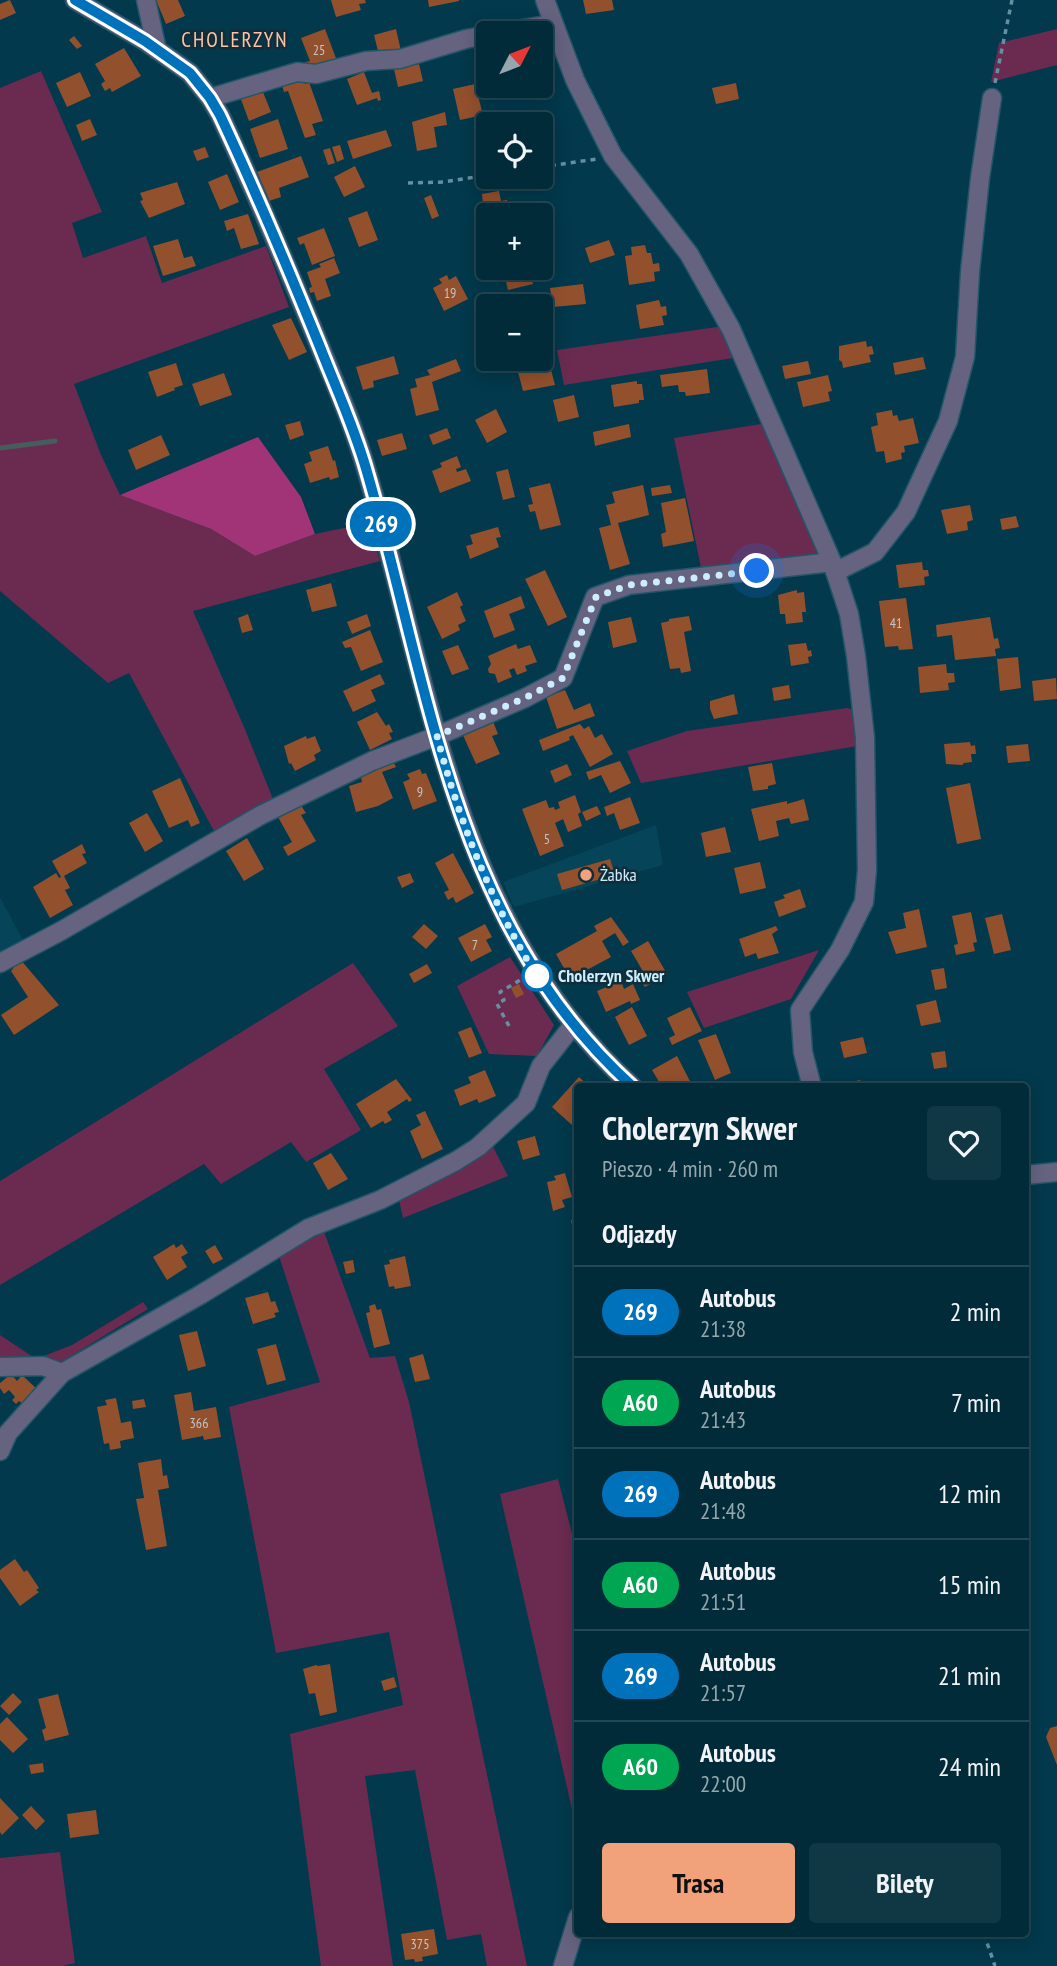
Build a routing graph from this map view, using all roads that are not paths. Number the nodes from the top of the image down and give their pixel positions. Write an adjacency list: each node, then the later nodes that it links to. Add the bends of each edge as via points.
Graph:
1 (75, 0): 7 (street)
2 (146, 0): 7 (street)
3 (545, 0): 4 (street)
4 (552, 21)
5 (553, 24): 10 (street, via 613,156 689,254 732,329)
6 (476, 37): 8 (street, via 400,59 366,61 316,74 297,72)
7 (157, 50): 8 (street, via 190,73)
8 (210, 98): 11 (street, via 274,233 356,437)
9 (992, 99): 10 (street, via 970,272 965,356 948,421 906,512 875,552)
10 (834, 567): 11 (street, via 629,585 596,597 563,678); 15 (street, via 849,614 866,738 867,870 864,902 840,950 800,1010)
11 (437, 736): 12 (street, via 372,761 261,815); 13 (street, via 458,807 491,891 533,969)
12 (0, 963)
13 (574, 1024): 14 (street); 19 (street, via 541,1066 526,1103 478,1147 380,1200 309,1228)
14 (630, 1083)
15 (811, 1083)
16 (1057, 1172): 17 (street)
17 (1029, 1175)
18 (0, 1367): 19 (street, via 43,1366)
19 (62, 1373): 20 (street, via 8,1433)
20 (0, 1451)
21 (574, 1931): 22 (street)
22 (564, 1966)

